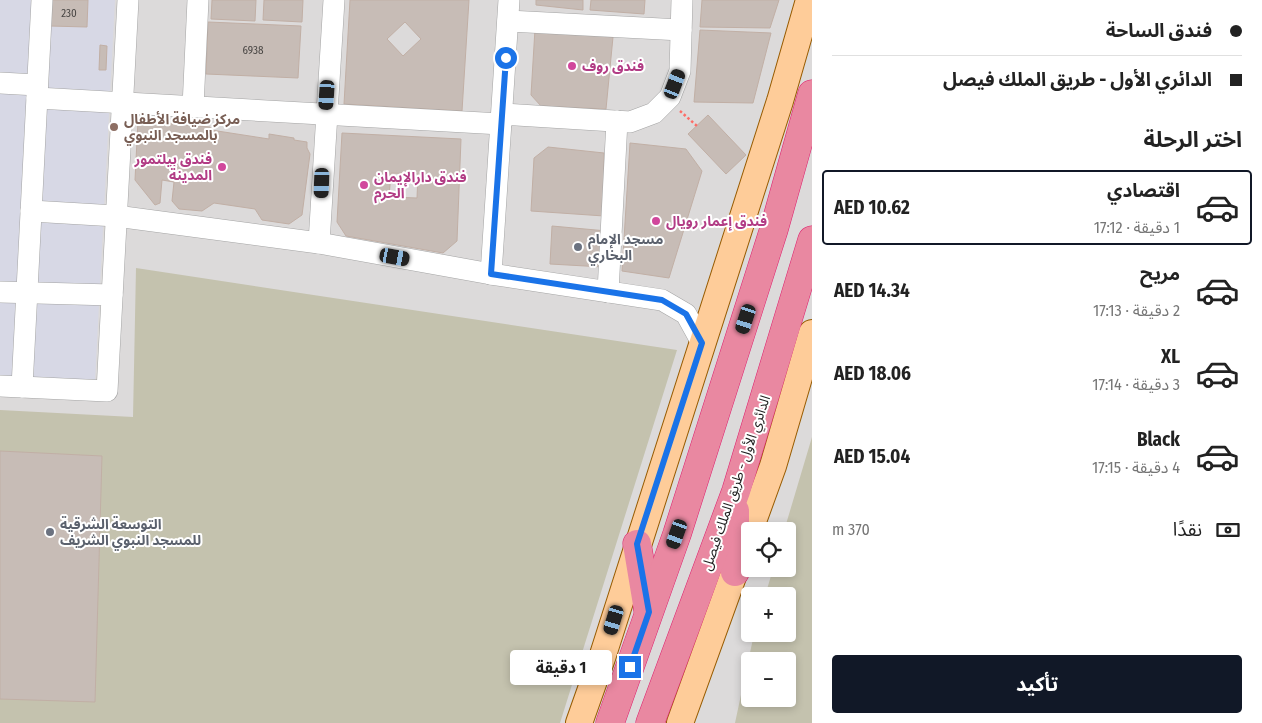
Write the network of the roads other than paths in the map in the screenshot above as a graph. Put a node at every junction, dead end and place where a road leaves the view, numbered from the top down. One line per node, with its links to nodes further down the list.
1 (42, 0): 11 (street)
2 (128, 0): 13 (street)
3 (198, 0): 14 (street)
4 (334, 0): 15 (street)
5 (509, 0): 8 (street)
6 (682, 0): 9 (street)
7 (808, 0): 28 (main road)
8 (508, 21): 9 (street); 16 (street)
9 (681, 30): 17 (street)
10 (0, 83): 11 (street)
11 (37, 91): 13 (street); 18 (street)
12 (812, 94): 32 (highway)
13 (122, 103): 14 (street); 19 (street)
14 (193, 106): 15 (street)
15 (326, 114): 16 (street); 21 (street)
16 (502, 119): 17 (street); 22 (street)
17 (617, 121): 24 (street)
18 (31, 211): 19 (street); 25 (street)
19 (116, 216): 21 (street); 26 (street)
20 (812, 241): 31 (highway, الدائري الأول - طريق الملك فيصل)
21 (319, 243): 22 (street)
22 (491, 274): 24 (street)
23 (0, 292): 25 (street)
24 (608, 292): 28 (street)
25 (27, 293): 26 (street); 30 (street)
26 (112, 295): 30 (street)
27 (812, 332): 35 (main road)
28 (702, 343): 33 (main road)
29 (0, 386): 30 (street)
30 (22, 387)
31 (736, 491): 34 (highway, الدائري الأول - طريق الملك فيصل); 35 (highway)
32 (677, 534): 34 (highway); 36 (highway)
33 (637, 544): 36 (highway); 37 (main road)
34 (715, 548): 39 (highway, الدائري الأول - طريق الملك فيصل)
35 (735, 572): 40 (main road)
36 (649, 612): 38 (highway)
37 (579, 723)
38 (610, 723)
39 (650, 723)
40 (680, 723)

